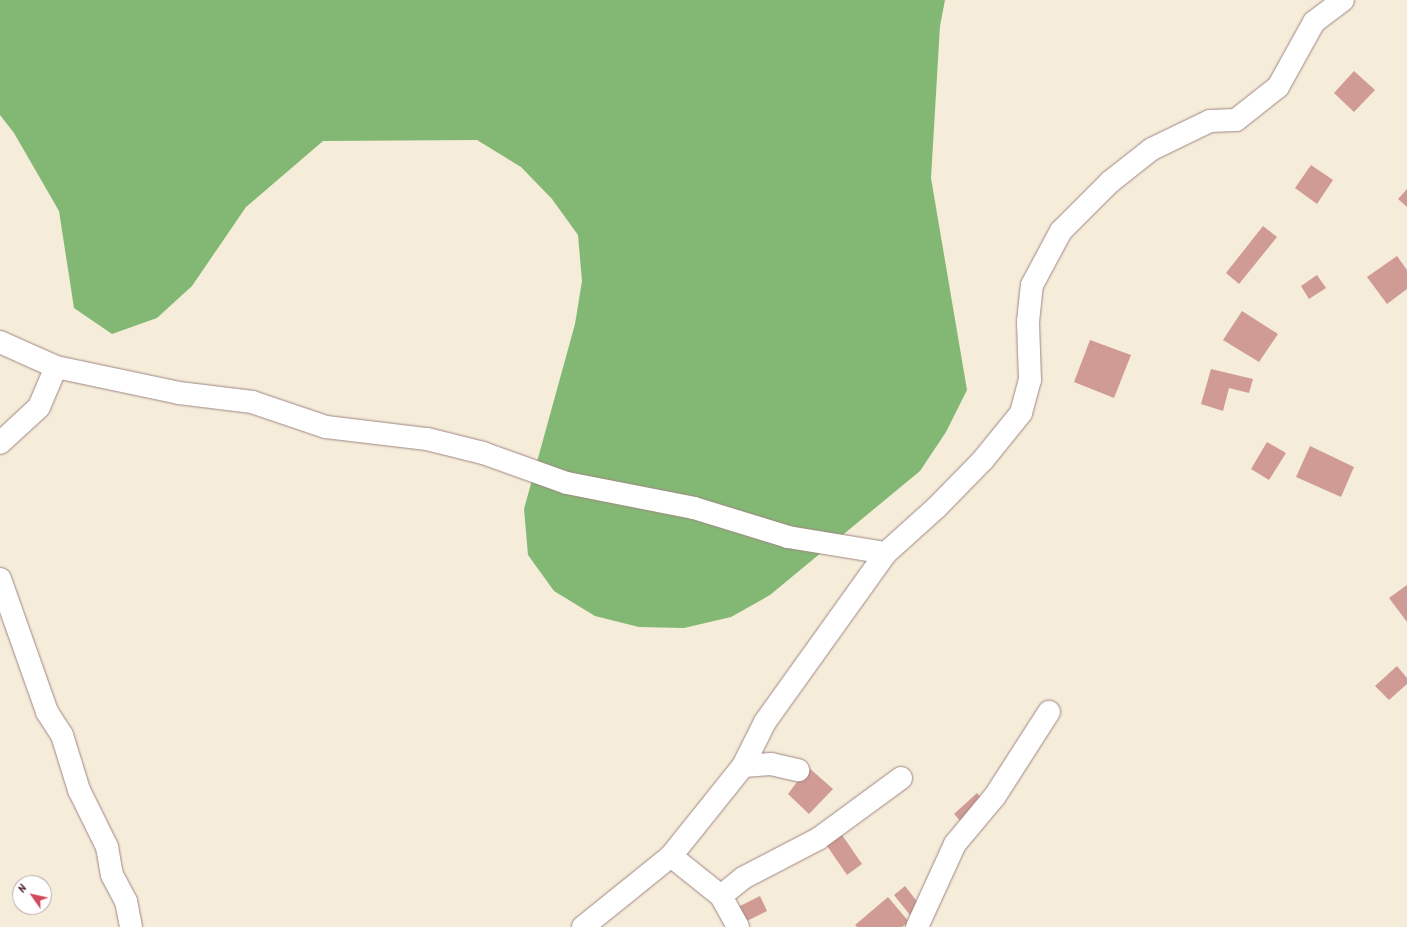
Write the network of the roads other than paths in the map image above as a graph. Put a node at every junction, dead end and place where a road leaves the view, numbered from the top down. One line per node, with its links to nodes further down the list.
1 (1343, 0): 5 (street)
2 (0, 342): 3 (street)
3 (56, 367): 4 (street); 5 (street)
4 (0, 443)
5 (886, 553): 8 (street)
6 (0, 579): 13 (street)
7 (1049, 712): 16 (street)
8 (743, 766): 9 (street); 11 (street)
9 (798, 770)
10 (901, 778): 12 (street)
11 (671, 856): 12 (street); 14 (street)
12 (721, 896): 15 (street)
13 (131, 927)
14 (583, 927)
15 (738, 927)
16 (917, 927)

